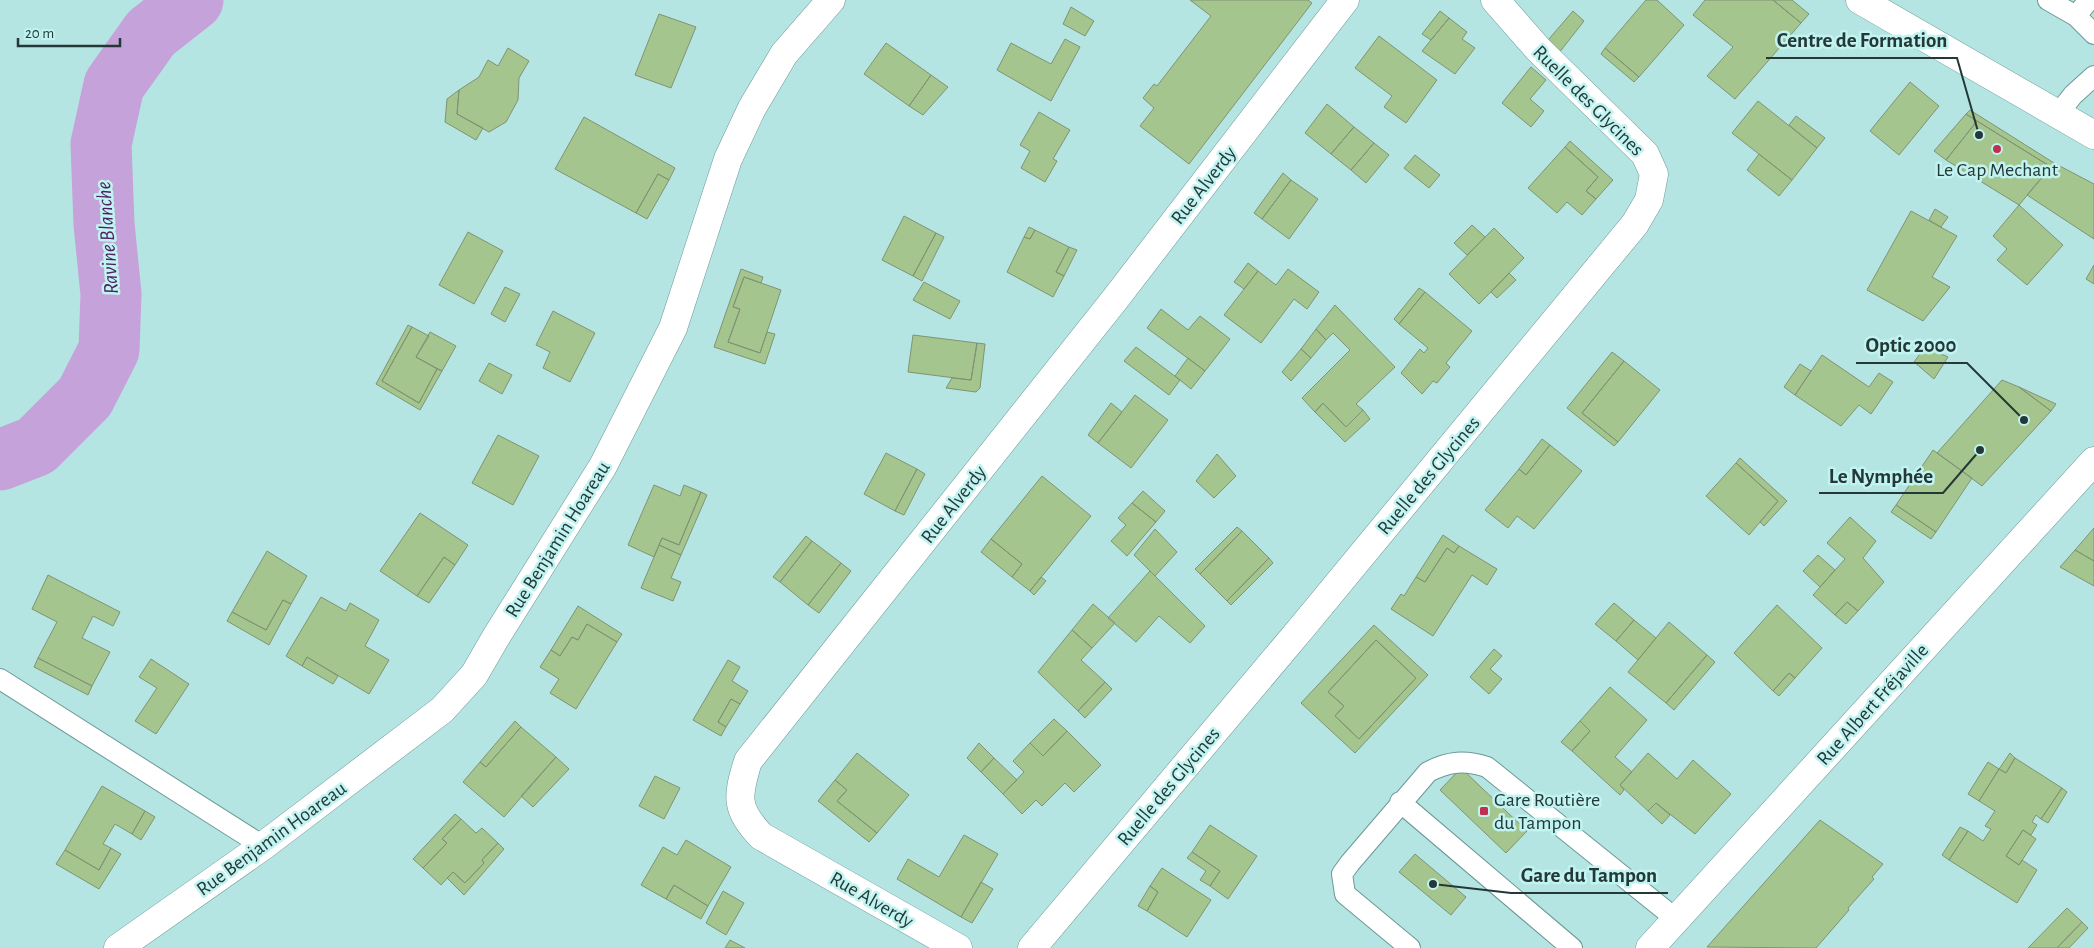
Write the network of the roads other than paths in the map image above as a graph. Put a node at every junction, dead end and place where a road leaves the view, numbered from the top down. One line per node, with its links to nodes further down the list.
1 (831, 0): 15 (street, Rue Benjamin Hoareau)
2 (1345, 0): 18 (street, Rue Alverdy)
3 (1495, 0): 19 (street, Ruelle des Glycines)
4 (1860, 0): 10 (street)
5 (2048, 0): 7 (lane)
6 (2089, 0): 7 (lane)
7 (2076, 16): 8 (lane)
8 (2094, 34)
9 (2094, 76): 10 (lane)
10 (2058, 114): 11 (street)
11 (2094, 135)
12 (2094, 461): 16 (street, Rue Albert Fréjaville)
13 (0, 679): 15 (lane)
14 (1400, 802): 16 (lane); 20 (lane); 21 (lane)
15 (264, 846): 17 (street, Rue Benjamin Hoareau)
16 (1676, 919): 22 (street, Rue Albert Fréjaville)
17 (118, 948)
18 (958, 948)
19 (1032, 948)
20 (1410, 948)
21 (1572, 948)
22 (1650, 948)

